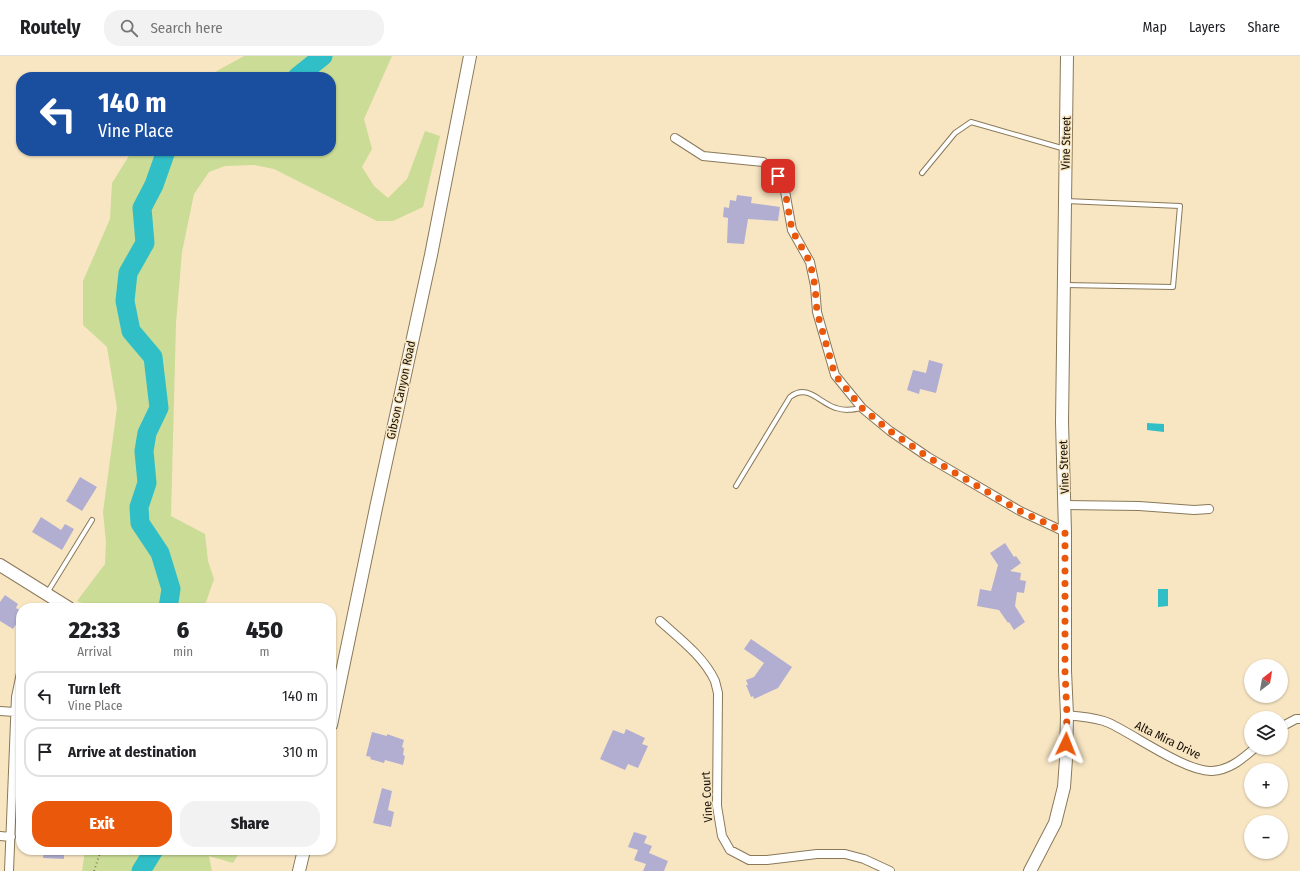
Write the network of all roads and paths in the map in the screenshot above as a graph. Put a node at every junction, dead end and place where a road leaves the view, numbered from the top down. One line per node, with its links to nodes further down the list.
1 (470, 56): 19 (street, Gibson Canyon Road)
2 (1067, 56): 4 (street, Vine Street)
3 (675, 138): 8 (street)
4 (1066, 149): 5 (lane); 6 (street, Vine Street)
5 (922, 173)
6 (1065, 201): 7 (street, Vine Street); 7 (lane)
7 (1064, 285): 10 (street, Vine Street)
8 (862, 408): 9 (lane); 13 (street)
9 (736, 486)
10 (1065, 504): 11 (street); 13 (street, Vine Street)
11 (1209, 509)
12 (92, 520): 15 (lane)
13 (1065, 532): 22 (street, Vine Street)
14 (0, 565): 15 (street)
15 (47, 594): 16 (street)
16 (58, 603)
17 (660, 621): 33 (street, Vine Court)
18 (16, 697): 21 (street)
19 (336, 701)
20 (0, 711): 21 (street)
21 (15, 712): 27 (street)
22 (1067, 715): 25 (street, Alta Mira Drive); 34 (street, Vine Street)
23 (1300, 719): 24 (street)
24 (1288, 723)
25 (1246, 755)
26 (0, 836): 27 (street)
27 (11, 837): 30 (street)
28 (99, 855): 31 (path)
29 (303, 855): 32 (street)
30 (9, 871)
31 (94, 871)
32 (299, 871)
33 (890, 871)
34 (1030, 871)

